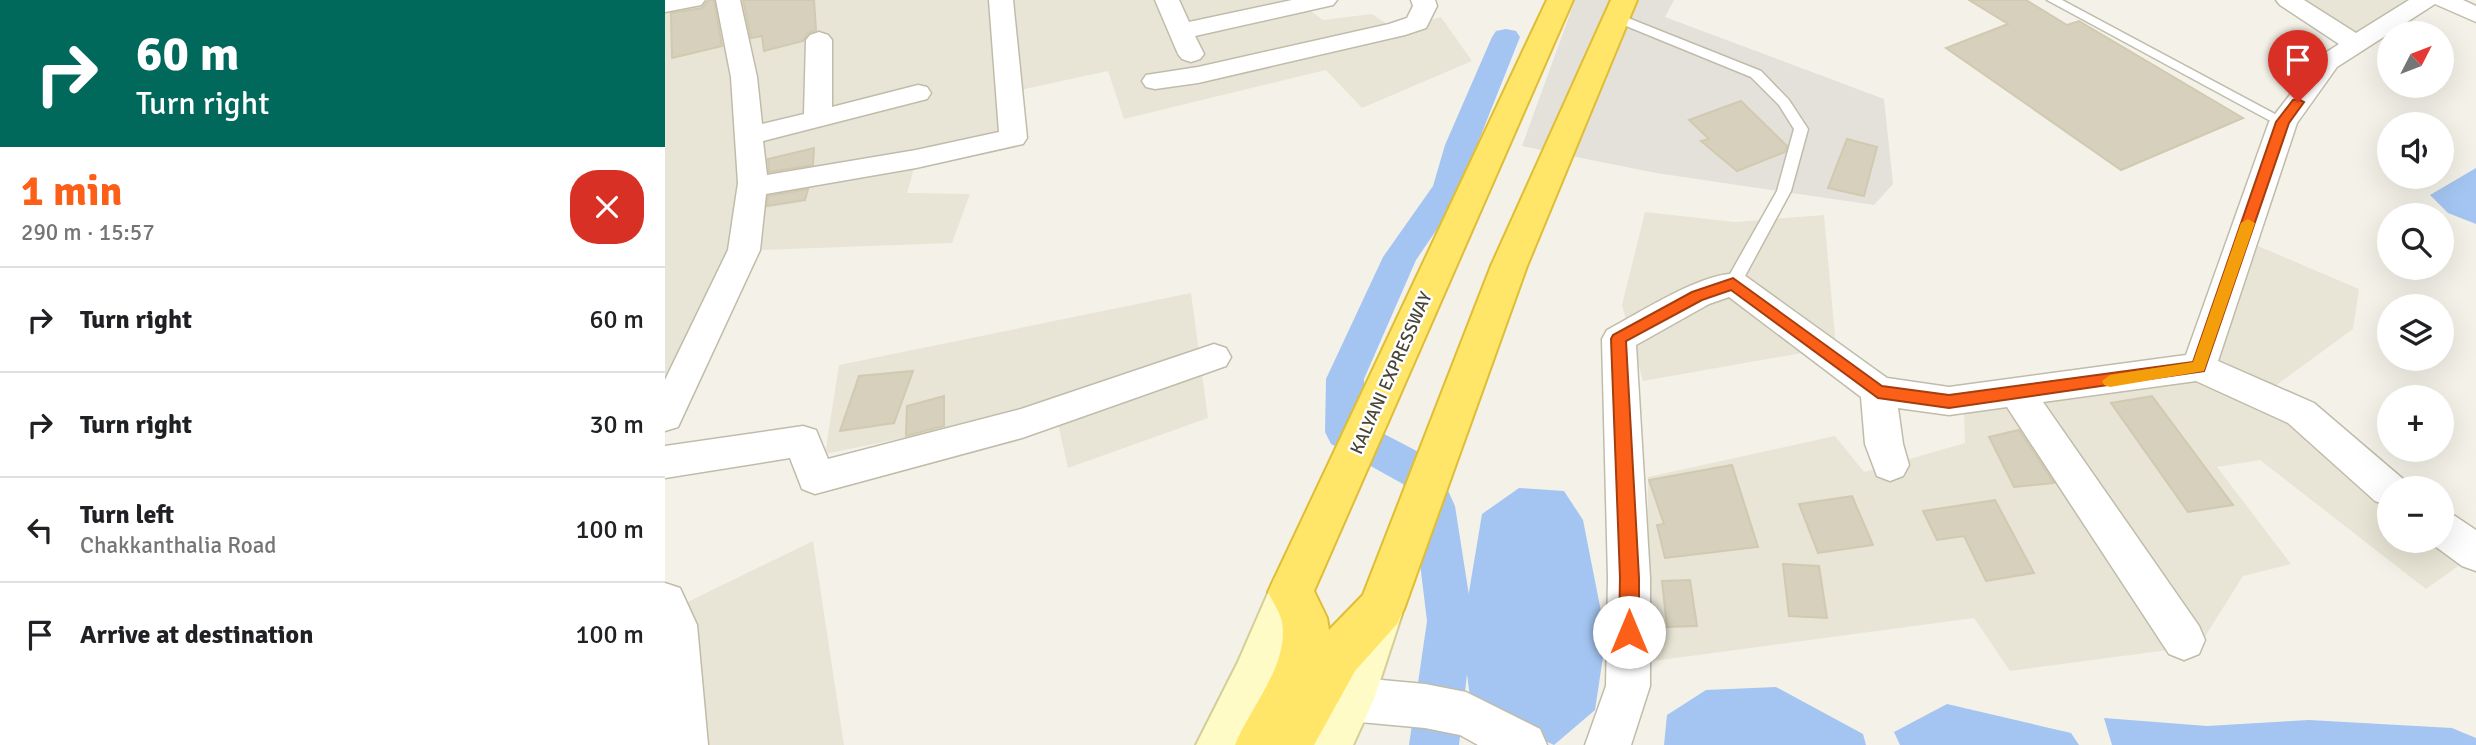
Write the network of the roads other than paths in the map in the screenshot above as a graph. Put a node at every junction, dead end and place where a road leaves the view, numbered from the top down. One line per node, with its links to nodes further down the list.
1 (693, 0): 12 (street)
2 (728, 0): 23 (street)
3 (1001, 0): 24 (street)
4 (1167, 0): 15 (street)
5 (1325, 0): 15 (street)
6 (1423, 0): 18 (street)
7 (1560, 0): 37 (highway, KALYANI EXPRESSWAY)
8 (2053, 0): 22 (lane)
9 (2288, 0): 17 (street)
10 (2425, 0): 17 (street)
11 (2444, 0): 14 (street)
12 (665, 5)
13 (1621, 9): 25 (lane); 39 (highway)
14 (2476, 15)
15 (1183, 31): 18 (street)
16 (819, 40): 21 (street)
17 (2356, 44): 22 (street)
18 (1198, 75): 19 (street)
19 (1155, 81)
20 (918, 93): 21 (street)
21 (818, 118): 23 (street)
22 (2283, 122): 28 (street)
23 (749, 136): 24 (street)
24 (752, 187): 27 (street)
25 (1733, 283): 29 (street); 48 (street)
26 (1214, 357): 32 (street)
27 (677, 363): 31 (street)
28 (2199, 367): 30 (street); 34 (street)
29 (1878, 391): 30 (street); 33 (street)
30 (2016, 391): 40 (street)
31 (665, 417)
32 (665, 462)
33 (1890, 465)
34 (2377, 480)
35 (2454, 537): 36 (street)
36 (2476, 553)
37 (1291, 592): 41 (highway); 43 (street, KALYANI EXPRESSWAY)
38 (665, 602): 42 (street)
39 (1381, 608): 41 (street)
40 (2184, 640)
41 (1321, 687): 44 (highway); 45 (highway); 46 (street); 47 (street)
42 (685, 745)
43 (1221, 745)
44 (1260, 745)
45 (1288, 745)
46 (1327, 745)
47 (1524, 745)
48 (1608, 745)

